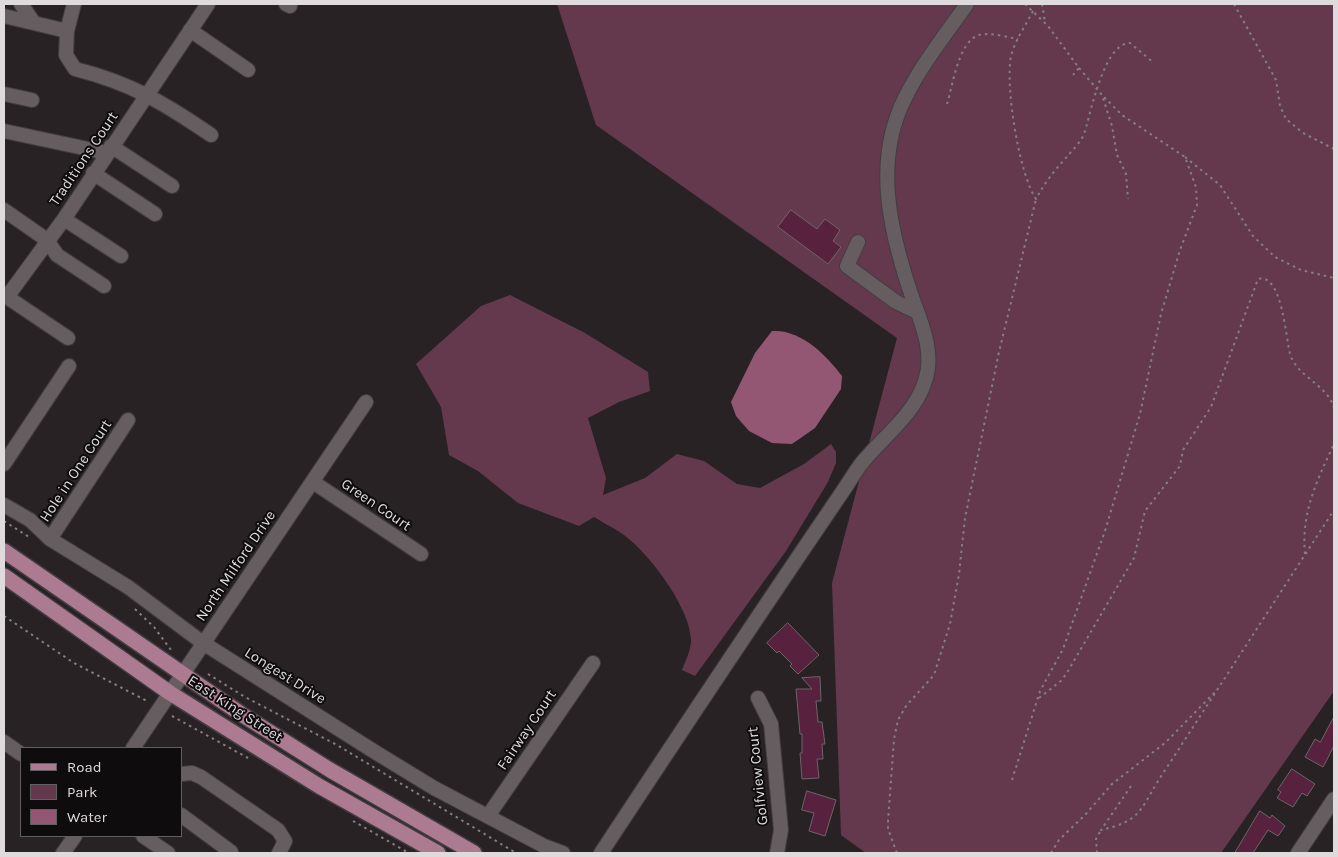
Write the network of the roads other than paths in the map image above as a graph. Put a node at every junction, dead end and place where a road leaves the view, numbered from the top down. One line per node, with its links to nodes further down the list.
1 (21, 4): 6 (street)
2 (74, 4): 7 (street)
3 (208, 4): 8 (street, Traditions Court)
4 (967, 4): 25 (street)
5 (4, 16): 6 (street)
6 (34, 23): 7 (street)
7 (67, 30): 11 (street)
8 (190, 30): 9 (street); 11 (street, Traditions Court)
9 (248, 70)
10 (4, 94): 12 (street)
11 (146, 95): 14 (street); 15 (street, Traditions Court)
12 (32, 100)
13 (4, 131): 15 (street)
14 (211, 135)
15 (109, 149): 16 (street, Traditions Court); 17 (street)
16 (93, 173): 19 (street); 20 (street, Traditions Court)
17 (172, 186)
18 (4, 210): 21 (street)
19 (155, 214)
20 (64, 218): 21 (street, Traditions Court); 23 (street)
21 (47, 240): 24 (street); 26 (street, Traditions Court)
22 (858, 242): 25 (street)
23 (120, 256)
24 (104, 286)
25 (917, 312): 58 (street)
26 (68, 338)
27 (69, 366): 30 (street)
28 (366, 402): 31 (street, North Milford Drive)
29 (128, 420): 33 (street, Hole in One Court)
30 (4, 464)
31 (313, 482): 35 (street, Green Court); 37 (street, North Milford Drive)
32 (4, 505): 33 (street, Longest Drive)
33 (50, 539): 37 (street, Longest Drive)
34 (4, 551): 39 (main road, East King Street)
35 (421, 554)
36 (4, 576): 40 (main road, East King Street)
37 (203, 643): 39 (street, North Milford Drive); 48 (street, Longest Drive)
38 (593, 663): 48 (street, Fairway Court)
39 (182, 675): 40 (street, North Milford Drive); 56 (main road, East King Street)
40 (170, 693): 43 (street, North Milford Drive); 55 (main road, East King Street)
41 (758, 698): 59 (street, Golfview Court)
42 (4, 742): 44 (street)
43 (134, 747)
44 (20, 753)
45 (182, 774): 54 (street)
46 (1334, 799): 60 (street)
47 (182, 816): 51 (street)
48 (488, 816): 57 (street, Longest Drive)
49 (74, 837): 52 (street)
50 (144, 837): 53 (street)
51 (231, 852)
52 (63, 853)
53 (168, 853)
54 (279, 853)
55 (438, 853)
56 (474, 853)
57 (563, 853)
58 (602, 853)
59 (777, 853)
60 (1298, 853)

